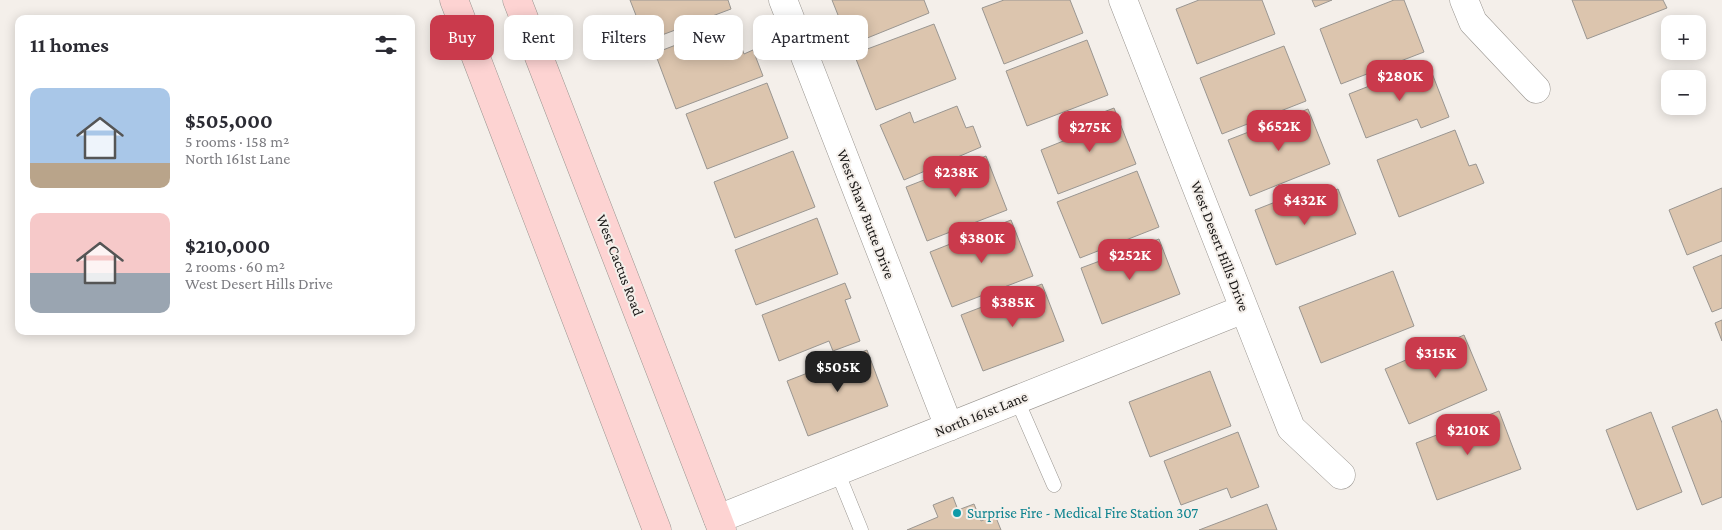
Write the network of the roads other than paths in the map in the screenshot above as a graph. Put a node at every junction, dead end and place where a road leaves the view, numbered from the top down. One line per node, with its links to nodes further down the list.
1 (454, 0): 14 (main road)
2 (517, 0): 13 (main road, West Cactus Road)
3 (783, 0): 9 (street, West Shaw Butte Drive)
4 (1123, 0): 7 (street, West Desert Hills Drive)
5 (1464, 0): 6 (street)
6 (1536, 89)
7 (1244, 309): 8 (street, North 161st Lane); 11 (street, West Desert Hills Drive)
8 (1017, 400): 9 (street, North 161st Lane); 12 (lane)
9 (950, 427): 10 (street, North 161st Lane)
10 (837, 472): 13 (street, North 161st Lane); 15 (lane)
11 (1341, 476)
12 (1054, 486)
13 (720, 524)
14 (657, 530)
15 (861, 530)

